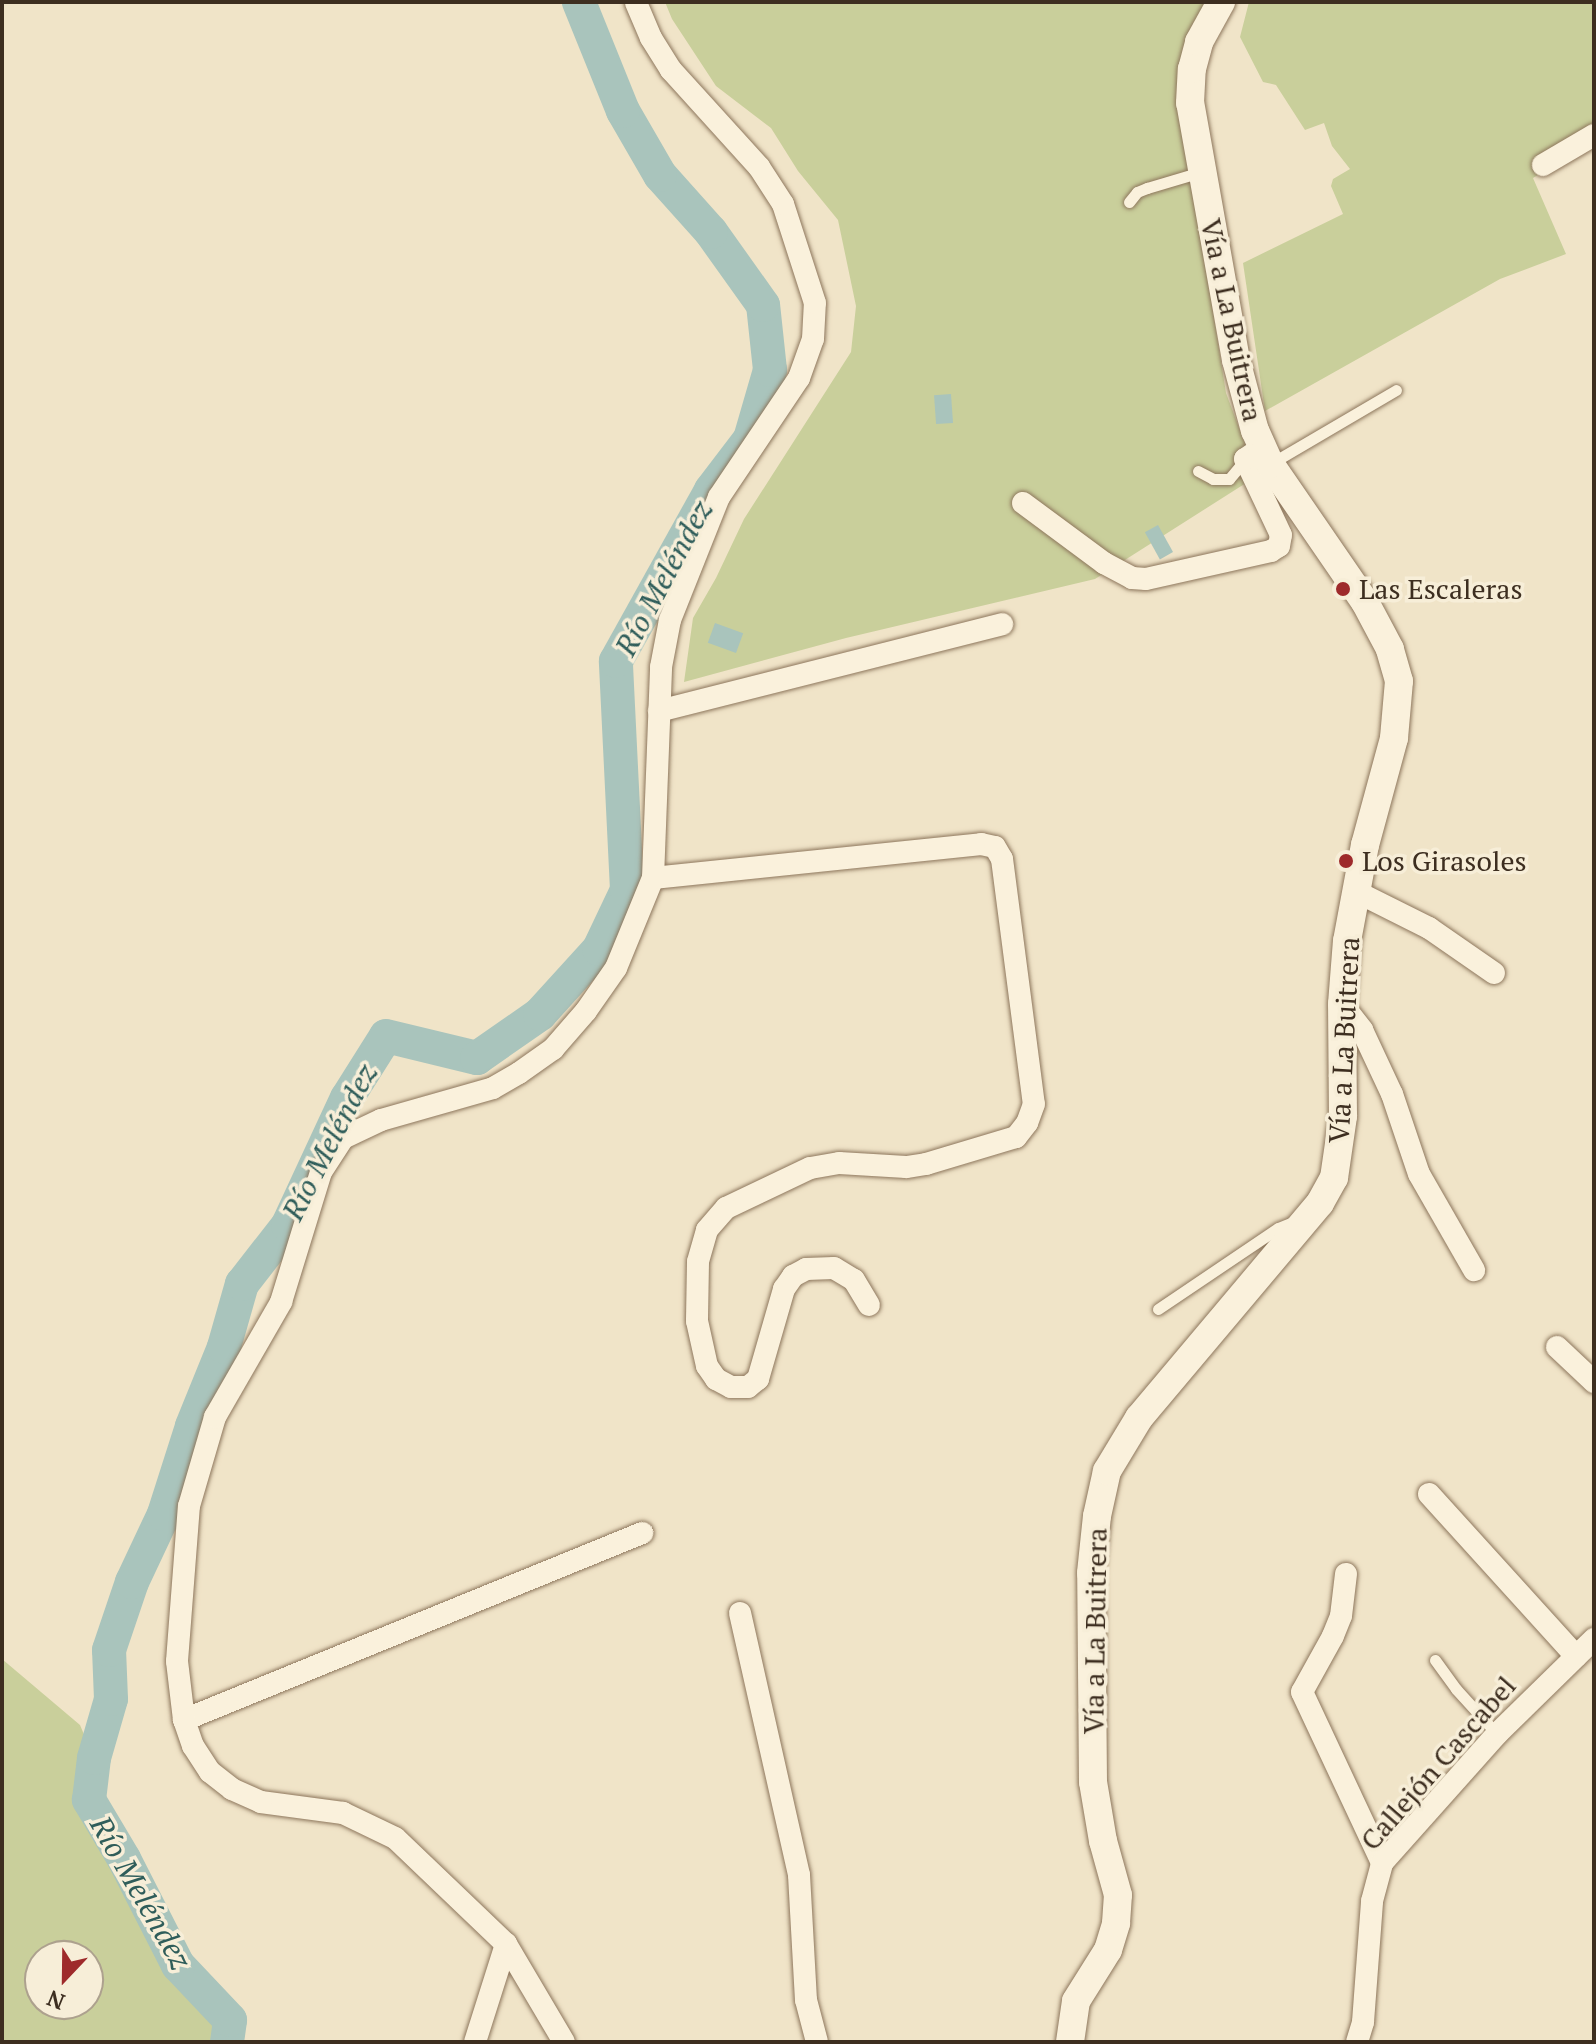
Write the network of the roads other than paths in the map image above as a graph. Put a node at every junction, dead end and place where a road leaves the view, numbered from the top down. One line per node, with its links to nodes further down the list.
1 (636, 2): 12 (street)
2 (1221, 2): 5 (street, Vía a La Buitrera)
3 (1594, 135): 4 (street)
4 (1543, 165)
5 (1202, 172): 6 (lane); 8 (street, Vía a La Buitrera)
6 (1129, 202)
7 (1396, 390): 8 (lane)
8 (1259, 457): 9 (lane); 10 (street); 14 (street, Vía a La Buitrera)
9 (1198, 471)
10 (1023, 503)
11 (1002, 624): 12 (street)
12 (659, 711): 13 (street)
13 (653, 878): 19 (street); 30 (street)
14 (1355, 891): 15 (street); 16 (street, Vía a La Buitrera)
15 (1494, 973)
16 (1342, 1004): 17 (street, Vía a La Buitrera); 18 (street)
17 (1309, 1215): 20 (lane); 37 (street, Vía a La Buitrera)
18 (1474, 1270)
19 (869, 1305)
20 (1158, 1309)
21 (1557, 1347): 22 (street)
22 (1594, 1382)
23 (1429, 1494): 28 (street)
24 (642, 1533): 30 (street)
25 (1346, 1574): 32 (street)
26 (740, 1613): 36 (street)
27 (1594, 1639): 28 (street, Callejón Cascabel)
28 (1576, 1656): 31 (street, Callejón Cascabel)
29 (1435, 1660): 31 (lane)
30 (184, 1720): 33 (street)
31 (1497, 1734): 32 (street, Callejón Cascabel)
32 (1382, 1863): 38 (street, Callejón Cascabel)
33 (506, 1944): 34 (street); 35 (street)
34 (475, 2042)
35 (564, 2042)
36 (817, 2042)
37 (1070, 2042)
38 (1357, 2042)

